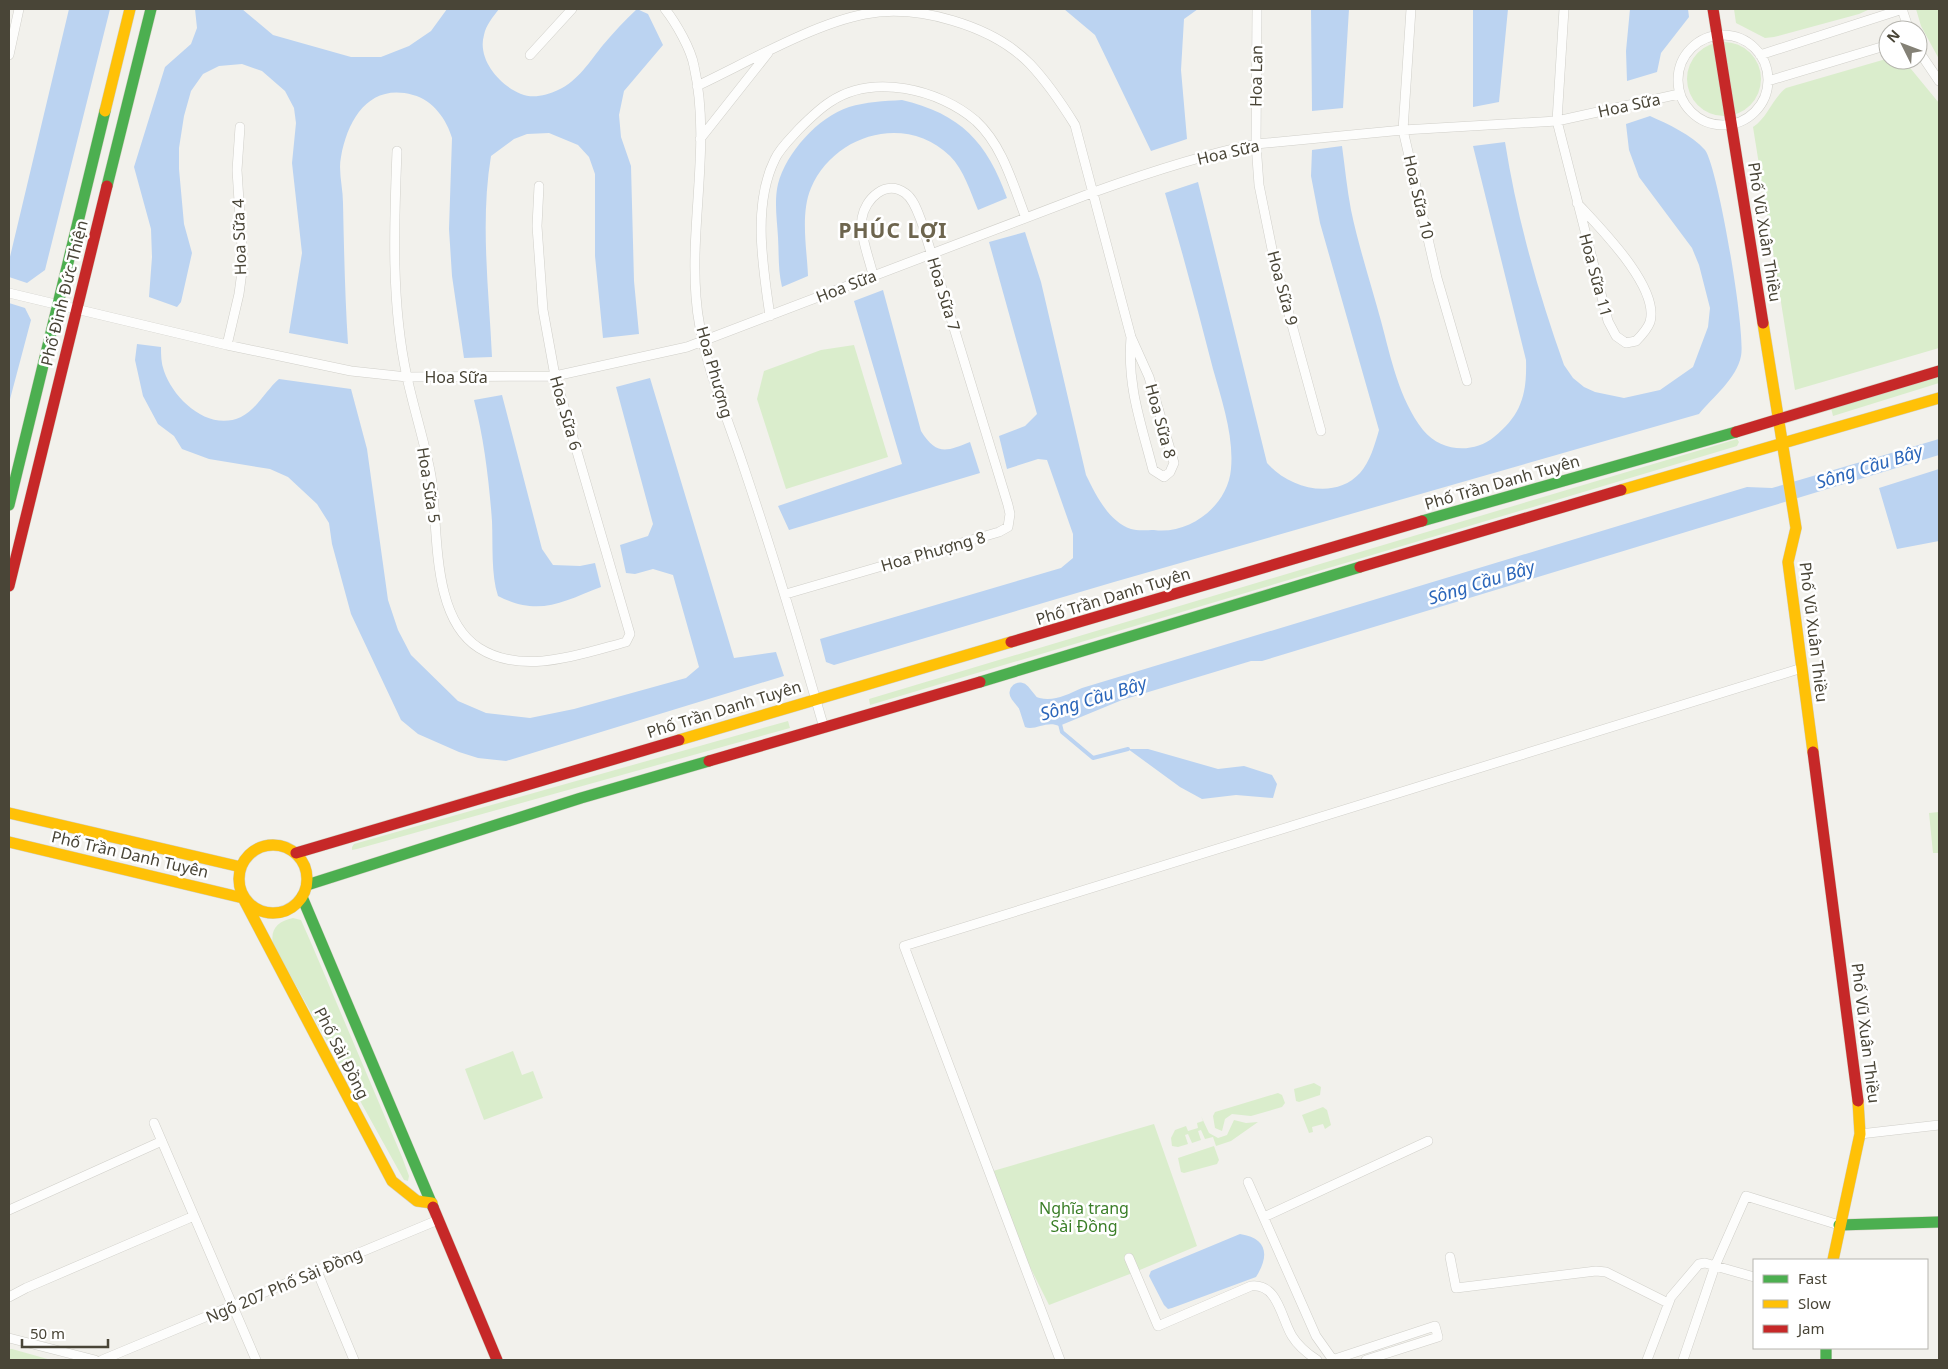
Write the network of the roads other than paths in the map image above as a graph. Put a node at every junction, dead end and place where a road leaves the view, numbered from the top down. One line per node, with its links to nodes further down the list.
1 (19, 9): 14 (street)
2 (130, 9): 36 (main road, Phố Đinh Đức Thiện)
3 (151, 9): 37 (main road, Phố Đinh Đức Thiện)
4 (572, 9): 15 (street)
5 (666, 9): 20 (street, Hoa Phượng)
6 (1257, 9): 27 (street, Hoa Lan)
7 (1411, 9): 25 (street, Hoa Sữa 10)
8 (1564, 9): 22 (street, Hoa Sữa 11)
9 (1713, 9): 11 (main road, Phố Vũ Xuân Thiều)
10 (1903, 9): 16 (street)
11 (1717, 35): 16 (street); 21 (street); 23 (main road, Phố Vũ Xuân Thiều)
12 (1878, 48): 18 (street)
13 (770, 51): 20 (street, Hoa Sữa 8); 26 (street); 30 (street, Hoa Sữa 8)
14 (9, 55)
15 (530, 55)
16 (1760, 55): 18 (street)
17 (1928, 65): 19 (street)
18 (1768, 81): 23 (street)
19 (1939, 81)
20 (697, 86): 26 (street, Hoa Phượng)
21 (1679, 94): 22 (street, Hoa Sữa); 23 (street)
22 (1557, 121): 25 (street, Hoa Sữa); 31 (street, Hoa Sữa 11)
23 (1732, 125): 47 (main road, Phố Vũ Xuân Thiều)
24 (240, 127): 41 (street, Hoa Sữa 4)
25 (1403, 130): 27 (street, Hoa Sữa); 45 (street, Hoa Sữa 10)
26 (700, 139): 40 (street, Hoa Phượng)
27 (1256, 144): 30 (street, Hoa Sữa); 48 (street, Hoa Sữa 9)
28 (397, 151): 44 (street, Hoa Sữa 5)
29 (539, 186): 43 (street, Hoa Sữa 6)
30 (1094, 192): 32 (street, Hoa Sữa); 39 (street, Hoa Sữa 8)
31 (1577, 203): 31 (street, Hoa Sữa 11)
32 (1026, 218): 33 (street, Hoa Sữa); 38 (street)
33 (932, 253): 34 (street, Hoa Sữa); 34 (street, Hoa Sữa 7); 50 (street, Hoa Sữa 7)
34 (873, 275): 38 (street, Hoa Sữa)
35 (9, 293): 36 (street, Hoa Sữa)
36 (56, 305): 37 (street, Hoa Sữa); 51 (main road, Phố Đinh Đức Thiện)
37 (77, 310): 41 (street, Hoa Sữa); 52 (main road, Phố Đinh Đức Thiện)
38 (770, 316): 40 (street, Hoa Sữa)
39 (1131, 337): 39 (street, Hoa Sữa 8)
40 (704, 341): 43 (street, Hoa Sữa); 53 (street, Hoa Phượng)
41 (227, 345): 44 (street, Hoa Sữa)
42 (1939, 372): 47 (main road, Phố Trần Danh Tuyên)
43 (555, 376): 44 (street, Hoa Sữa); 54 (street, Hoa Sữa 6)
44 (407, 377): 54 (street, Hoa Sữa 5)
45 (1467, 381)
46 (1939, 398): 49 (main road)
47 (1778, 420): 49 (main road, Phố Vũ Xuân Thiều); 56 (main road, Phố Trần Danh Tuyên)
48 (1322, 431)
49 (1782, 444): 55 (main road, Phố Vũ Xuân Thiều); 57 (main road)
50 (992, 454): 53 (street, Hoa Phượng 8)
51 (9, 505)
52 (9, 586)
53 (786, 594): 56 (street, Hoa Phượng)
54 (630, 634)
55 (1802, 668): 67 (main road, Phố Vũ Xuân Thiều); 93 (street)
56 (816, 699): 57 (street, Hoa Phượng); 60 (main road, Phố Trần Danh Tuyên)
57 (824, 728): 62 (main road)
58 (9, 813): 61 (main road, Phố Trần Danh Tuyên)
59 (9, 842): 64 (main road, Phố Trần Danh Tuyên)
60 (296, 853): 61 (main road); 62 (main road)
61 (241, 867): 64 (main road)
62 (307, 885): 63 (main road)
63 (302, 897): 64 (main road); 71 (main road, Phố Sài Đồng)
64 (243, 898): 71 (main road, Phố Sài Đồng)
65 (154, 1123): 68 (street)
66 (1939, 1125): 67 (street)
67 (1860, 1134): 77 (main road, Phố Vũ Xuân Thiều)
68 (162, 1141): 72 (street); 73 (street)
69 (1428, 1141): 74 (street)
70 (1248, 1182): 74 (street)
71 (432, 1203): 75 (main road, Phố Sài Đồng)
72 (9, 1210)
73 (194, 1216): 84 (street); 86 (street)
74 (1264, 1218): 95 (street)
75 (438, 1220): 82 (street, Ngõ 207 Phố Sài Đồng); 92 (main road, Phố Sài Đồng)
76 (1939, 1222): 77 (main road)
77 (1840, 1225): 80 (main road, Phố Vũ Xuân Thiều); 81 (street)
78 (1450, 1257): 85 (street)
79 (1129, 1258): 94 (street)
80 (1833, 1259)
81 (1715, 1266): 83 (street); 85 (street); 98 (street)
82 (317, 1271): 86 (street, Ngõ 207 Phố Sài Đồng); 91 (street)
83 (1753, 1277)
84 (9, 1297)
85 (1668, 1303): 97 (street)
86 (233, 1306): 89 (street, Ngõ 207 Phố Sài Đồng); 90 (street)
87 (9, 1338): 88 (street)
88 (95, 1360)
89 (102, 1360)
90 (256, 1360)
91 (354, 1360)
92 (497, 1360)
93 (1060, 1360)
94 (1317, 1360)
95 (1332, 1360): 96 (street)
96 (1366, 1360)
97 (1647, 1360)
98 (1683, 1360)

